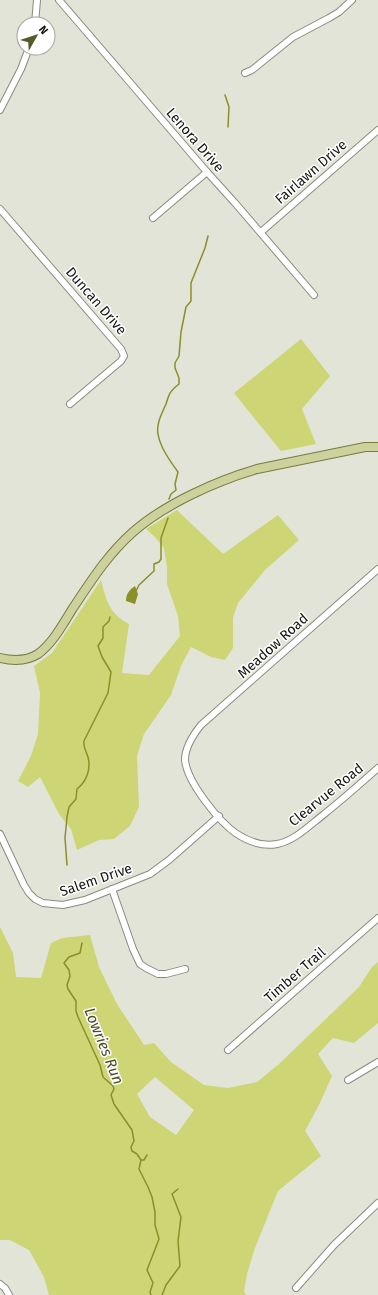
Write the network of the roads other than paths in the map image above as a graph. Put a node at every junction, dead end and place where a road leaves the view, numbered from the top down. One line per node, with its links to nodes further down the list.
1 (37, 0): 4 (street)
2 (59, 0): 9 (street, Lenora Drive)
3 (352, 0): 6 (street)
4 (36, 16)
5 (26, 56): 7 (street)
6 (245, 73)
7 (0, 110)
8 (378, 130): 12 (street, Fairlawn Drive)
9 (207, 172): 11 (street); 12 (street, Lenora Drive)
10 (0, 209): 14 (street, Duncan Drive)
11 (153, 218)
12 (261, 232): 13 (street, Lenora Drive)
13 (314, 295)
14 (70, 404)
15 (378, 447): 17 (main road)
16 (378, 569): 18 (street, Meadow Road)
17 (0, 658)
18 (188, 746): 20 (street, Clearvue Road)
19 (378, 768): 20 (street, Clearvue Road)
20 (219, 816): 22 (street, Salem Drive)
21 (0, 834): 22 (street, Salem Drive)
22 (112, 889): 24 (street)
23 (378, 918): 25 (street, Timber Trail)
24 (185, 969)
25 (228, 1050)
26 (378, 1062): 27 (street)
27 (348, 1080)
28 (378, 1203): 30 (street)
29 (0, 1284): 31 (street)
30 (296, 1288)
31 (9, 1295)

